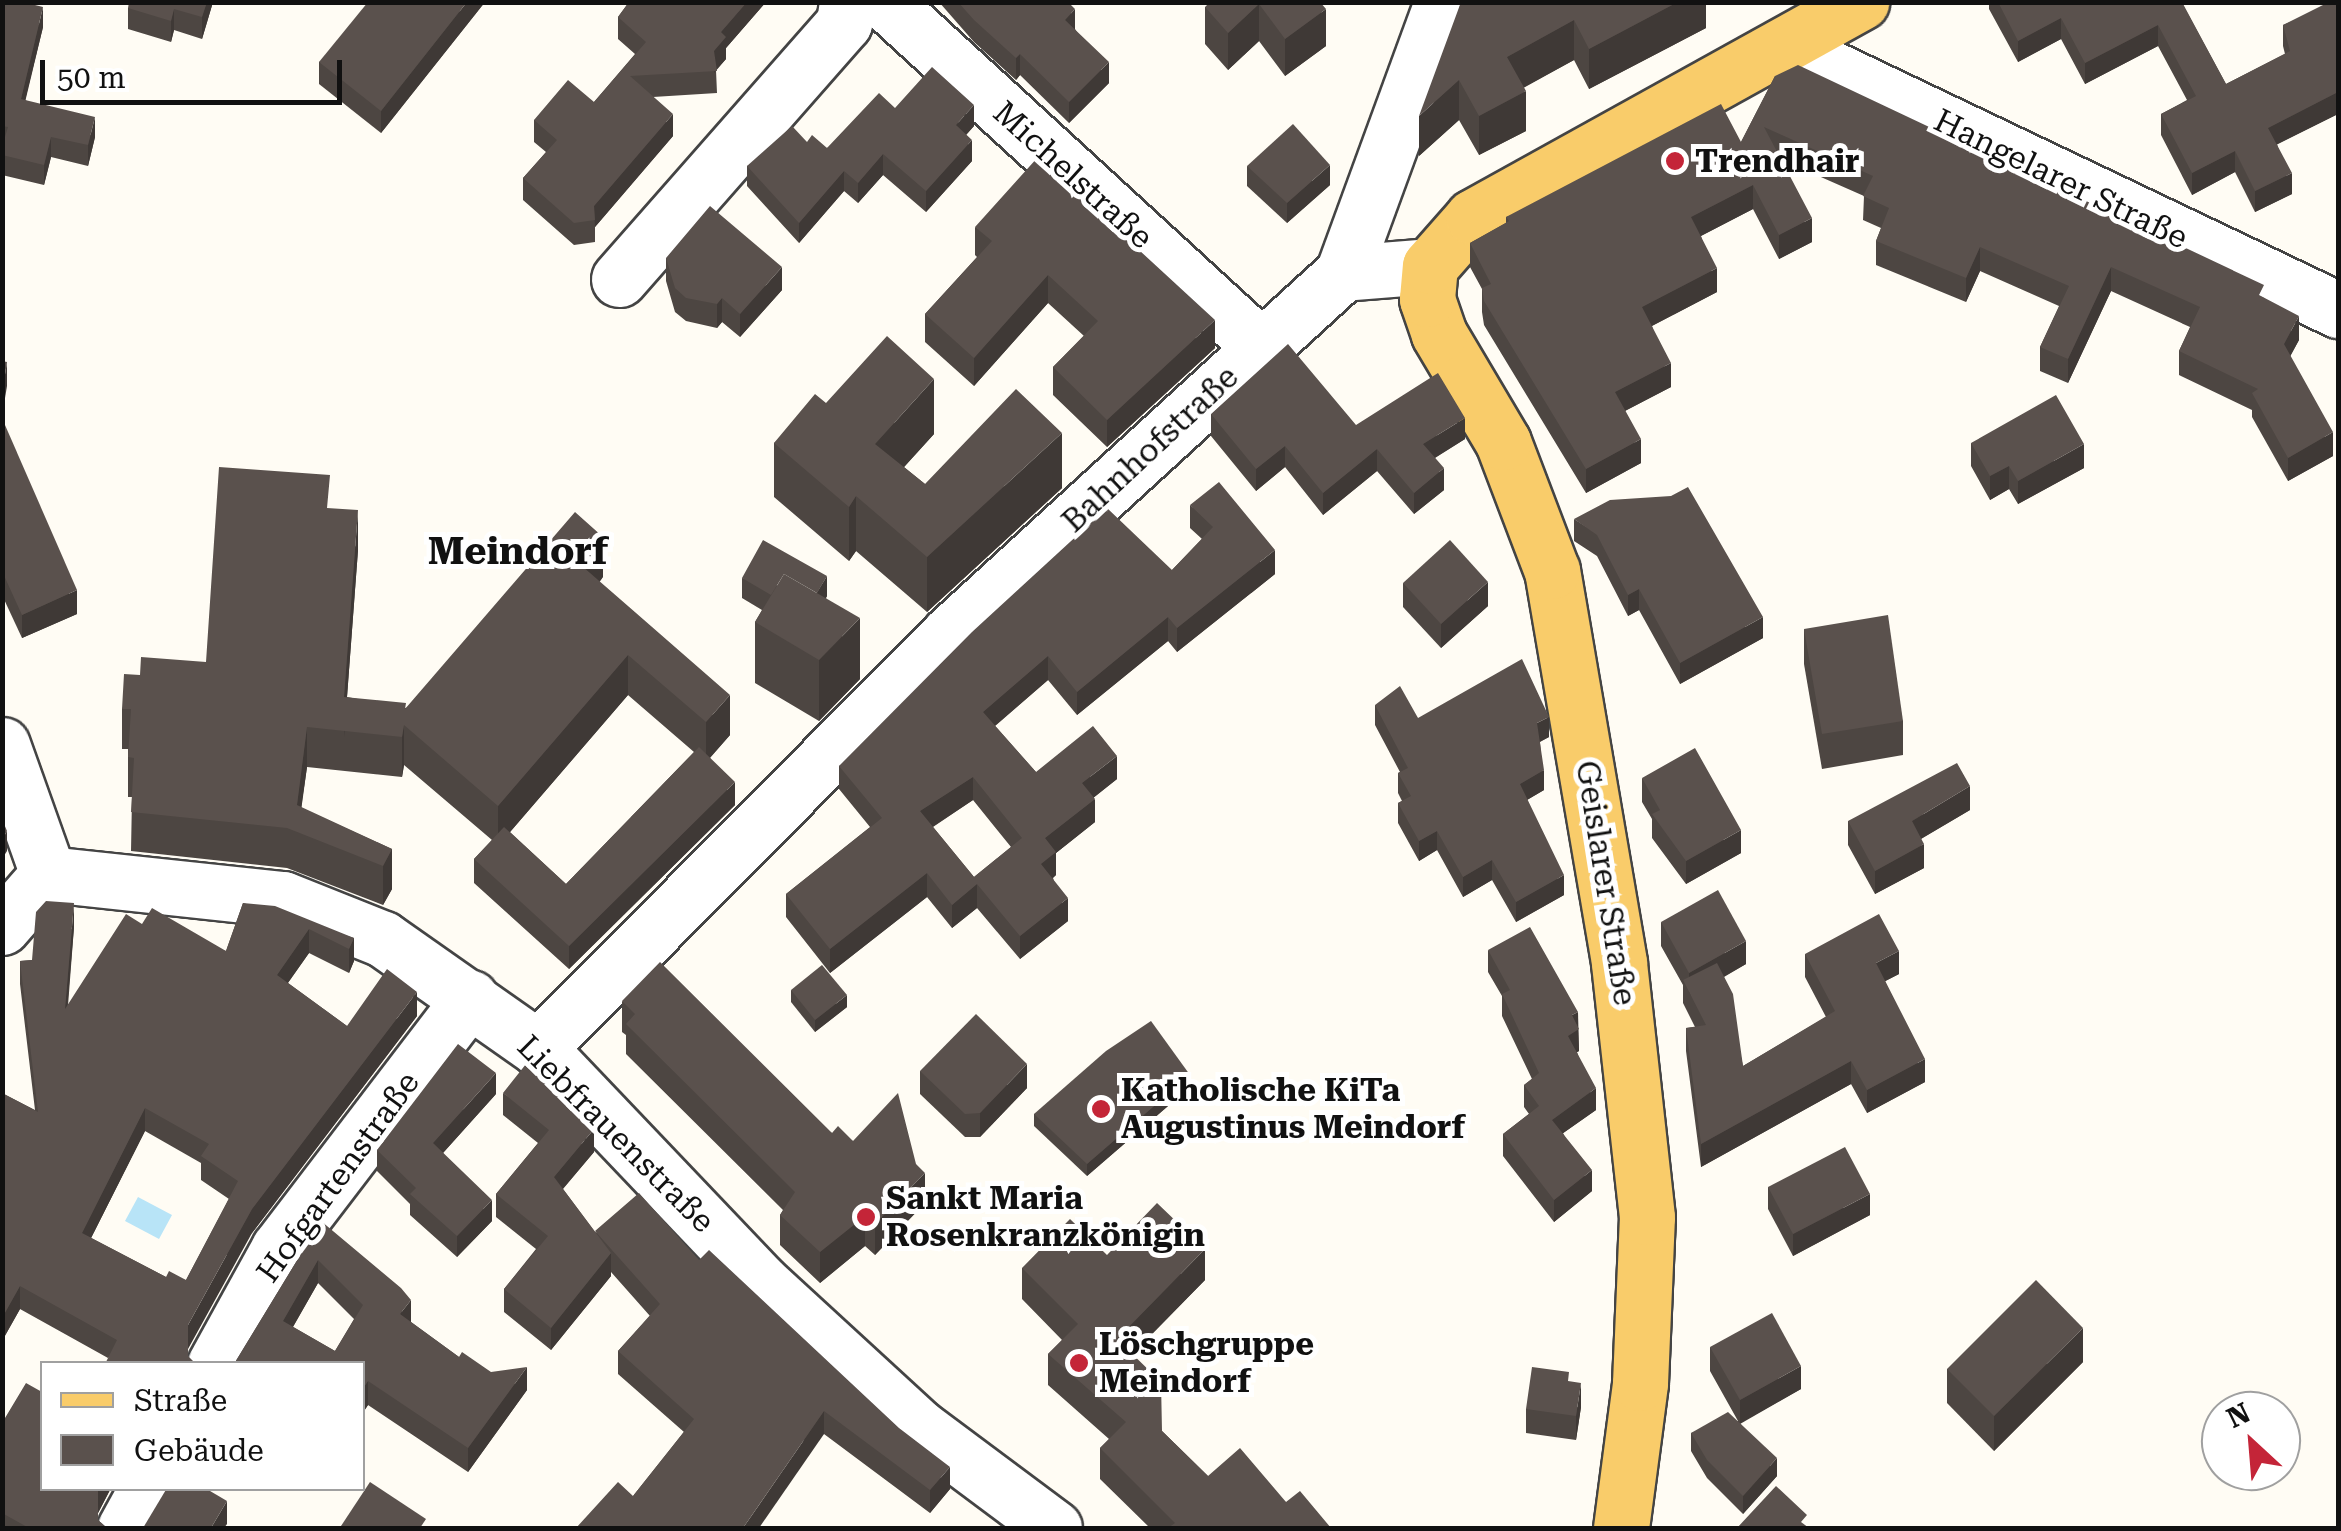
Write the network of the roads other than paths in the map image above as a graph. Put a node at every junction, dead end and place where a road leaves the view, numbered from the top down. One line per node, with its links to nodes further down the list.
1 (848, 2): 8 (street)
2 (885, 2): 10 (street, Michelstraße)
3 (1442, 2): 7 (street)
4 (1861, 2): 5 (main road)
5 (1784, 46): 6 (main road); 9 (street, Hangelarer Straße)
6 (1430, 266): 7 (street); 20 (main road, Geislarer Straße)
7 (1343, 273): 10 (street, Bahnhofstraße)
8 (619, 279)
9 (2338, 310)
10 (1261, 347): 15 (street, Bahnhofstraße)
11 (2, 745): 12 (street)
12 (48, 874): 13 (street); 14 (street, Liebfrauenstraße)
13 (2, 927)
14 (470, 998): 15 (street, Liebfrauenstraße); 16 (street, Hofgartenstraße)
15 (538, 1048): 19 (street, Liebfrauenstraße)
16 (218, 1361)
17 (145, 1491): 18 (street)
18 (125, 1528)
19 (1054, 1528)
20 (1622, 1528)

